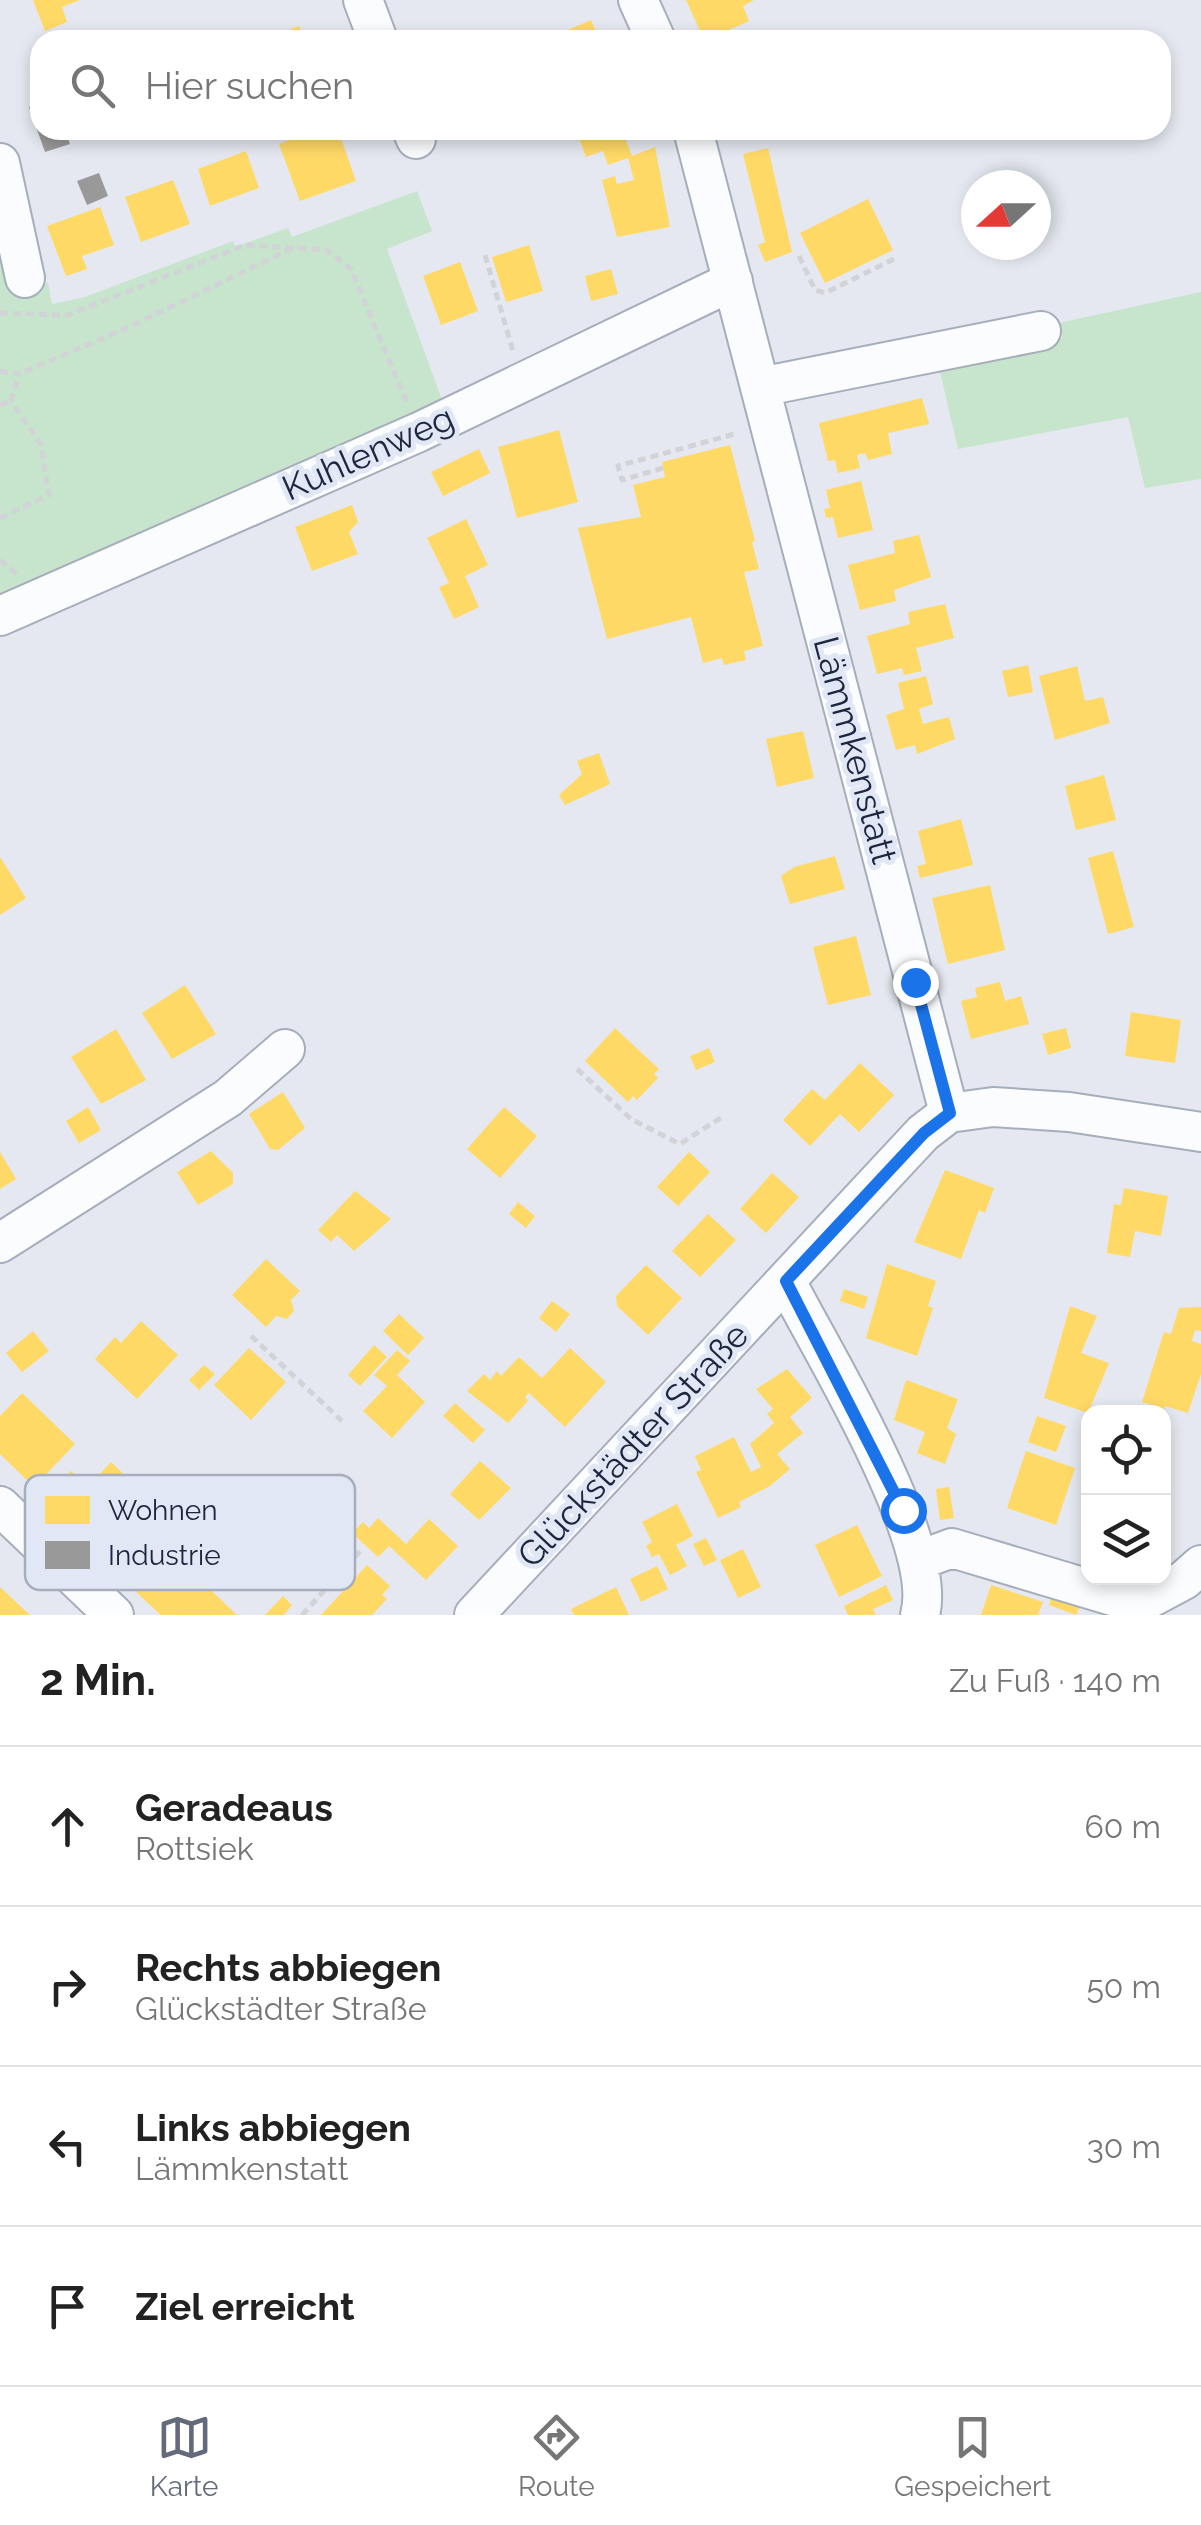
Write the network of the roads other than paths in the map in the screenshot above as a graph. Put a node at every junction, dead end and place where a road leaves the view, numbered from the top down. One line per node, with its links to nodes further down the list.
1 (363, 0): 3 (street)
2 (638, 0): 4 (street)
3 (374, 30)
4 (652, 30)
5 (695, 140): 8 (street, Lämmkenstatt)
6 (0, 164): 7 (street)
7 (25, 278)
8 (733, 282): 10 (street, Lämmkenstatt); 11 (street, Kuhlenweg)
9 (1041, 331): 10 (street)
10 (760, 387): 13 (street, Lämmkenstatt)
11 (0, 616)
12 (285, 1049): 15 (street)
13 (950, 1113): 14 (street); 16 (street, Glückstädter Straße)
14 (1201, 1132)
15 (0, 1243)
16 (786, 1281): 19 (street); 23 (street, Glückstädter Straße)
17 (0, 1506): 18 (street)
18 (25, 1530)
19 (920, 1560): 20 (street); 24 (street)
20 (1201, 1565)
21 (88, 1590): 22 (street)
22 (114, 1615)
23 (474, 1615)
24 (920, 1615)

